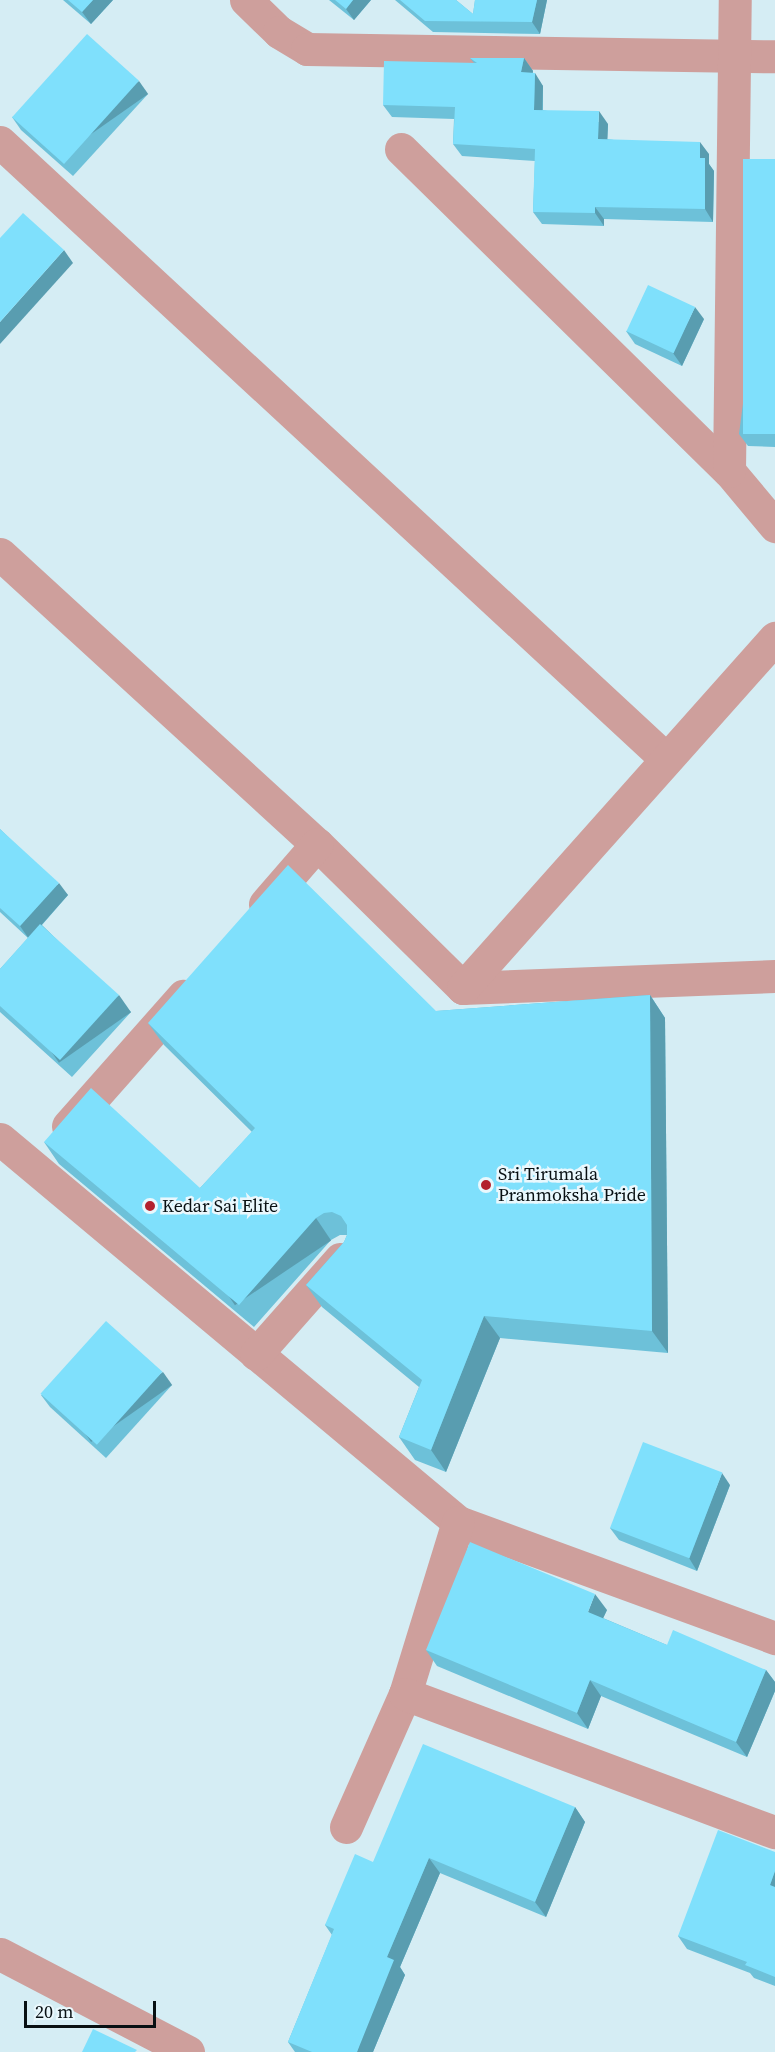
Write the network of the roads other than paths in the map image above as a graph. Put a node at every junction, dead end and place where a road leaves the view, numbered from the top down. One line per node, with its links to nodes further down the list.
1 (246, 0): 3 (street)
2 (735, 0): 3 (street)
3 (736, 55): 4 (street); 7 (street)
4 (775, 56)
5 (0, 142): 11 (street)
6 (401, 149): 7 (street)
7 (729, 471): 8 (street)
8 (775, 526)
9 (0, 554): 12 (street)
10 (775, 638): 11 (street)
11 (666, 759): 16 (street)
12 (317, 844): 13 (street); 16 (street)
13 (246, 925)
14 (206, 970): 18 (street)
15 (775, 976): 16 (street)
16 (463, 988)
17 (0, 1139): 18 (street)
18 (32, 1167): 20 (street)
19 (345, 1253): 20 (street)
20 (256, 1354): 21 (street)
21 (458, 1522): 22 (street); 23 (street)
22 (775, 1638)
23 (405, 1694): 24 (street); 25 (street)
24 (346, 1827)
25 (775, 1832)
26 (0, 1954): 27 (street)
27 (188, 2052)

